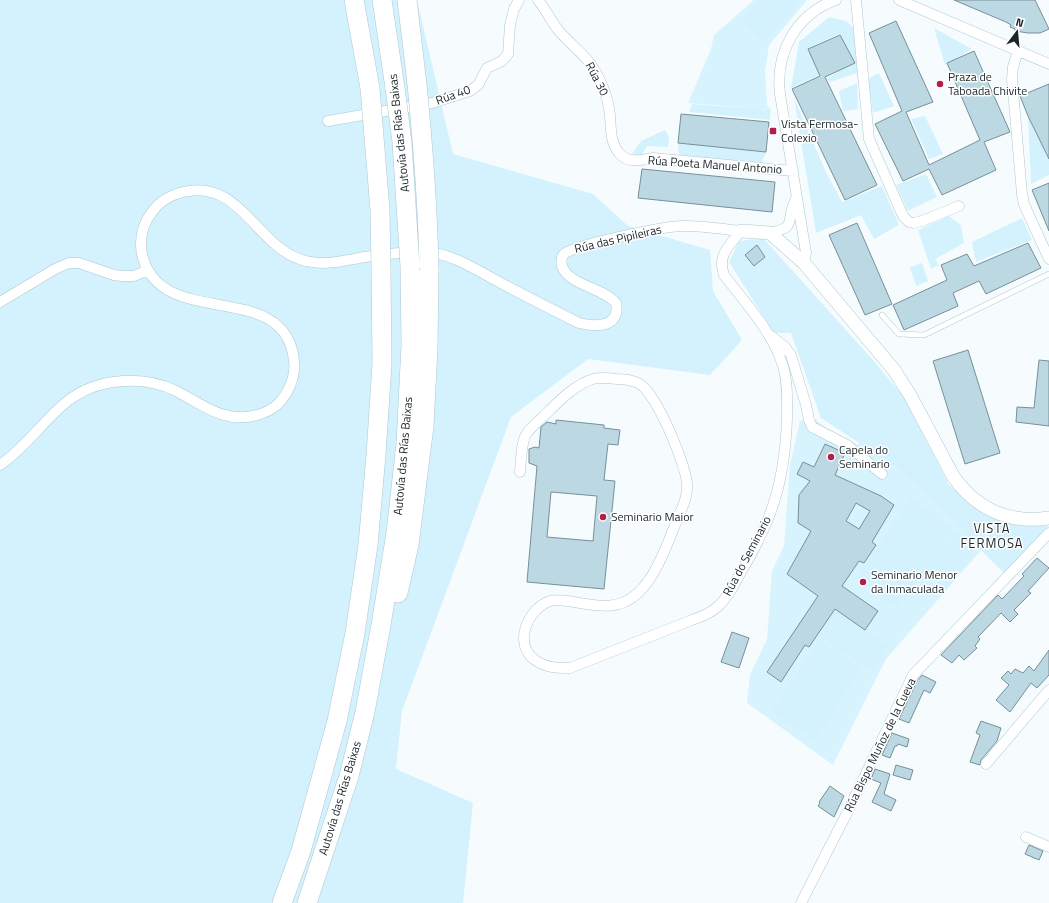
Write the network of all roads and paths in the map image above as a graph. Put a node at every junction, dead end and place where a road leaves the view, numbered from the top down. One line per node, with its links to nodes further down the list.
1 (354, 0): 35 (highway, Autovía das Rías Baixas, bridge)
2 (382, 0): 32 (highway, Autovía das Rías Baixas, bridge)
3 (407, 0): 32 (highway, bridge)
4 (519, 0): 11 (street, Rúa 40)
5 (538, 0): 12 (street, Rúa 30)
6 (836, 0): 13 (street)
7 (856, 0): 15 (street)
8 (899, 0): 9 (street)
9 (1018, 51): 10 (street); 18 (street)
10 (1049, 64)
11 (328, 121)
12 (637, 161): 13 (street, Rúa Poeta Manuel Antonio)
13 (793, 171): 14 (street)
14 (796, 196): 17 (street); 19 (street)
15 (959, 206)
16 (741, 231): 17 (street); 20 (street, Rúa das Pipileiras); 24 (street, Rúa do Seminario)
17 (770, 233): 19 (street)
18 (1048, 256)
19 (804, 263): 28 (street)
20 (148, 270): 22 (street); 25 (street)
21 (1049, 274): 23 (lane)
22 (0, 302)
23 (882, 315)
24 (769, 334): 26 (street, Rúa do Seminario); 27 (street)
25 (0, 465)
26 (520, 472)
27 (882, 474)
28 (1049, 518)
29 (1049, 533): 37 (street, Rúa Bispo Muñoz de la Cueva)
30 (1049, 690): 31 (street)
31 (986, 764)
32 (349, 776): 36 (highway, Autovía das Rías Baixas)
33 (1026, 836): 34 (street)
34 (1049, 847)
35 (282, 903)
36 (307, 903)
37 (801, 903)

